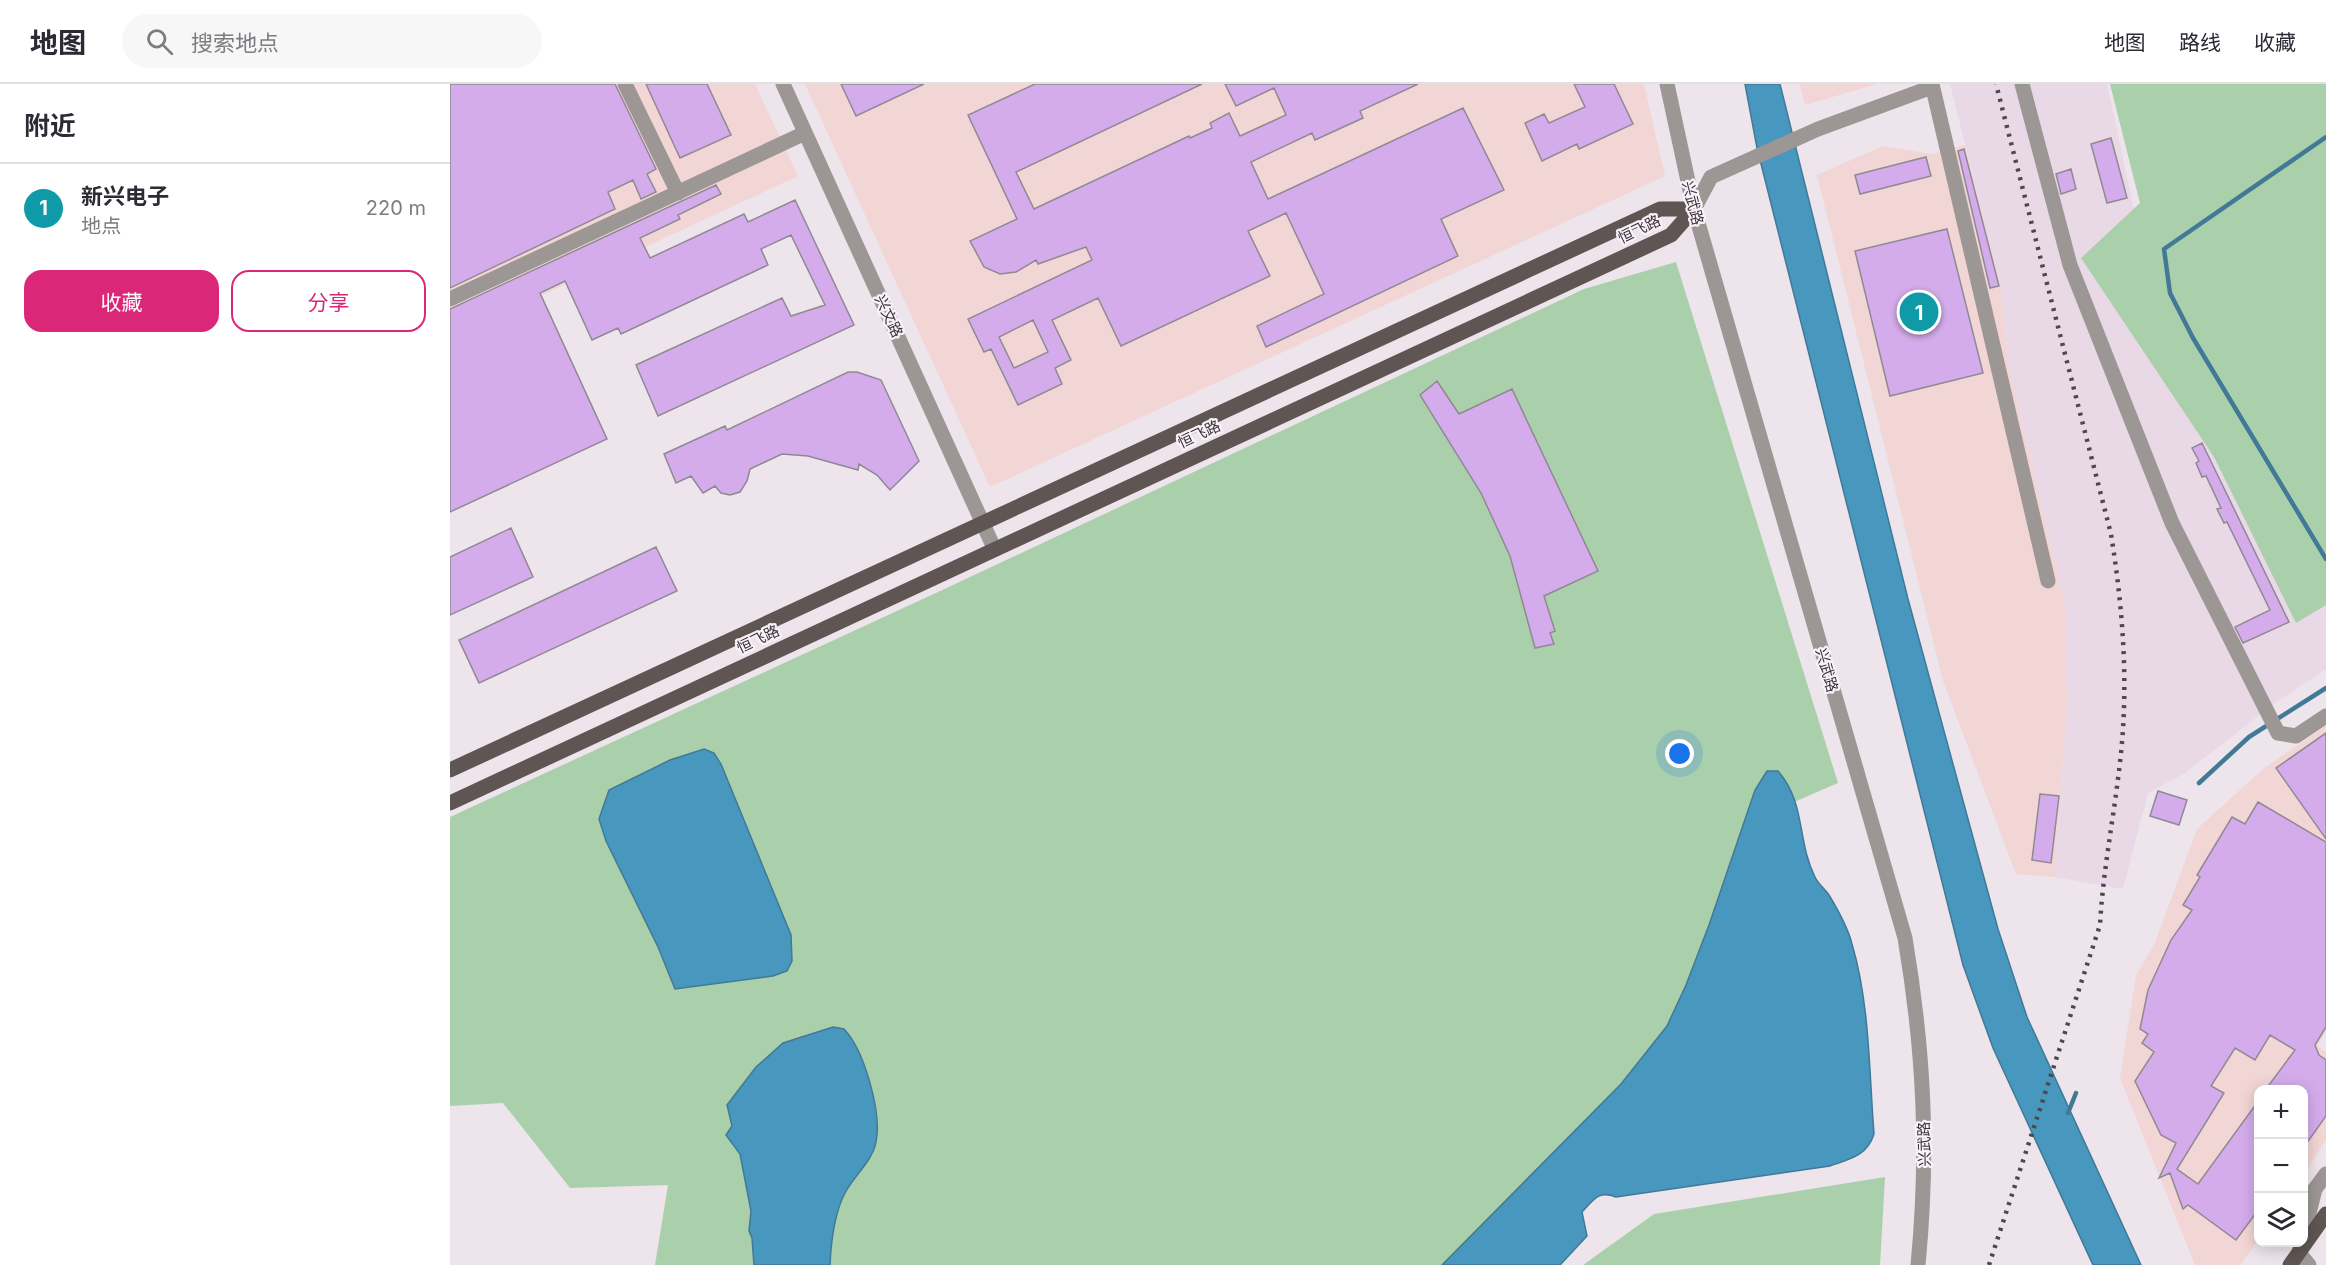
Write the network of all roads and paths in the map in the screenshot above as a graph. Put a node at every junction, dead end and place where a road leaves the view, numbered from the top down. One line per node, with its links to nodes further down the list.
1 (625, 84): 7 (street)
2 (783, 84): 6 (street, 兴文路)
3 (1667, 84): 8 (street, 兴武路)
4 (2022, 84): 13 (street)
5 (1932, 85): 8 (street); 12 (street)
6 (806, 134): 7 (street); 10 (street, 兴文路)
7 (678, 193): 9 (street)
8 (1694, 208): 10 (main road, 恒飞路); 11 (main road, 恒飞路); 20 (street, 兴武路)
9 (450, 299)
10 (983, 522): 11 (street, 兴文路); 14 (main road, 恒飞路)
11 (994, 548): 15 (main road, 恒飞路)
12 (2048, 581)
13 (2326, 716)
14 (450, 770)
15 (450, 803)
16 (2326, 1174): 18 (street)
17 (2326, 1214): 19 (main road)
18 (2308, 1218)
19 (2297, 1253): 21 (street)
20 (1918, 1265)
21 (2309, 1265)

